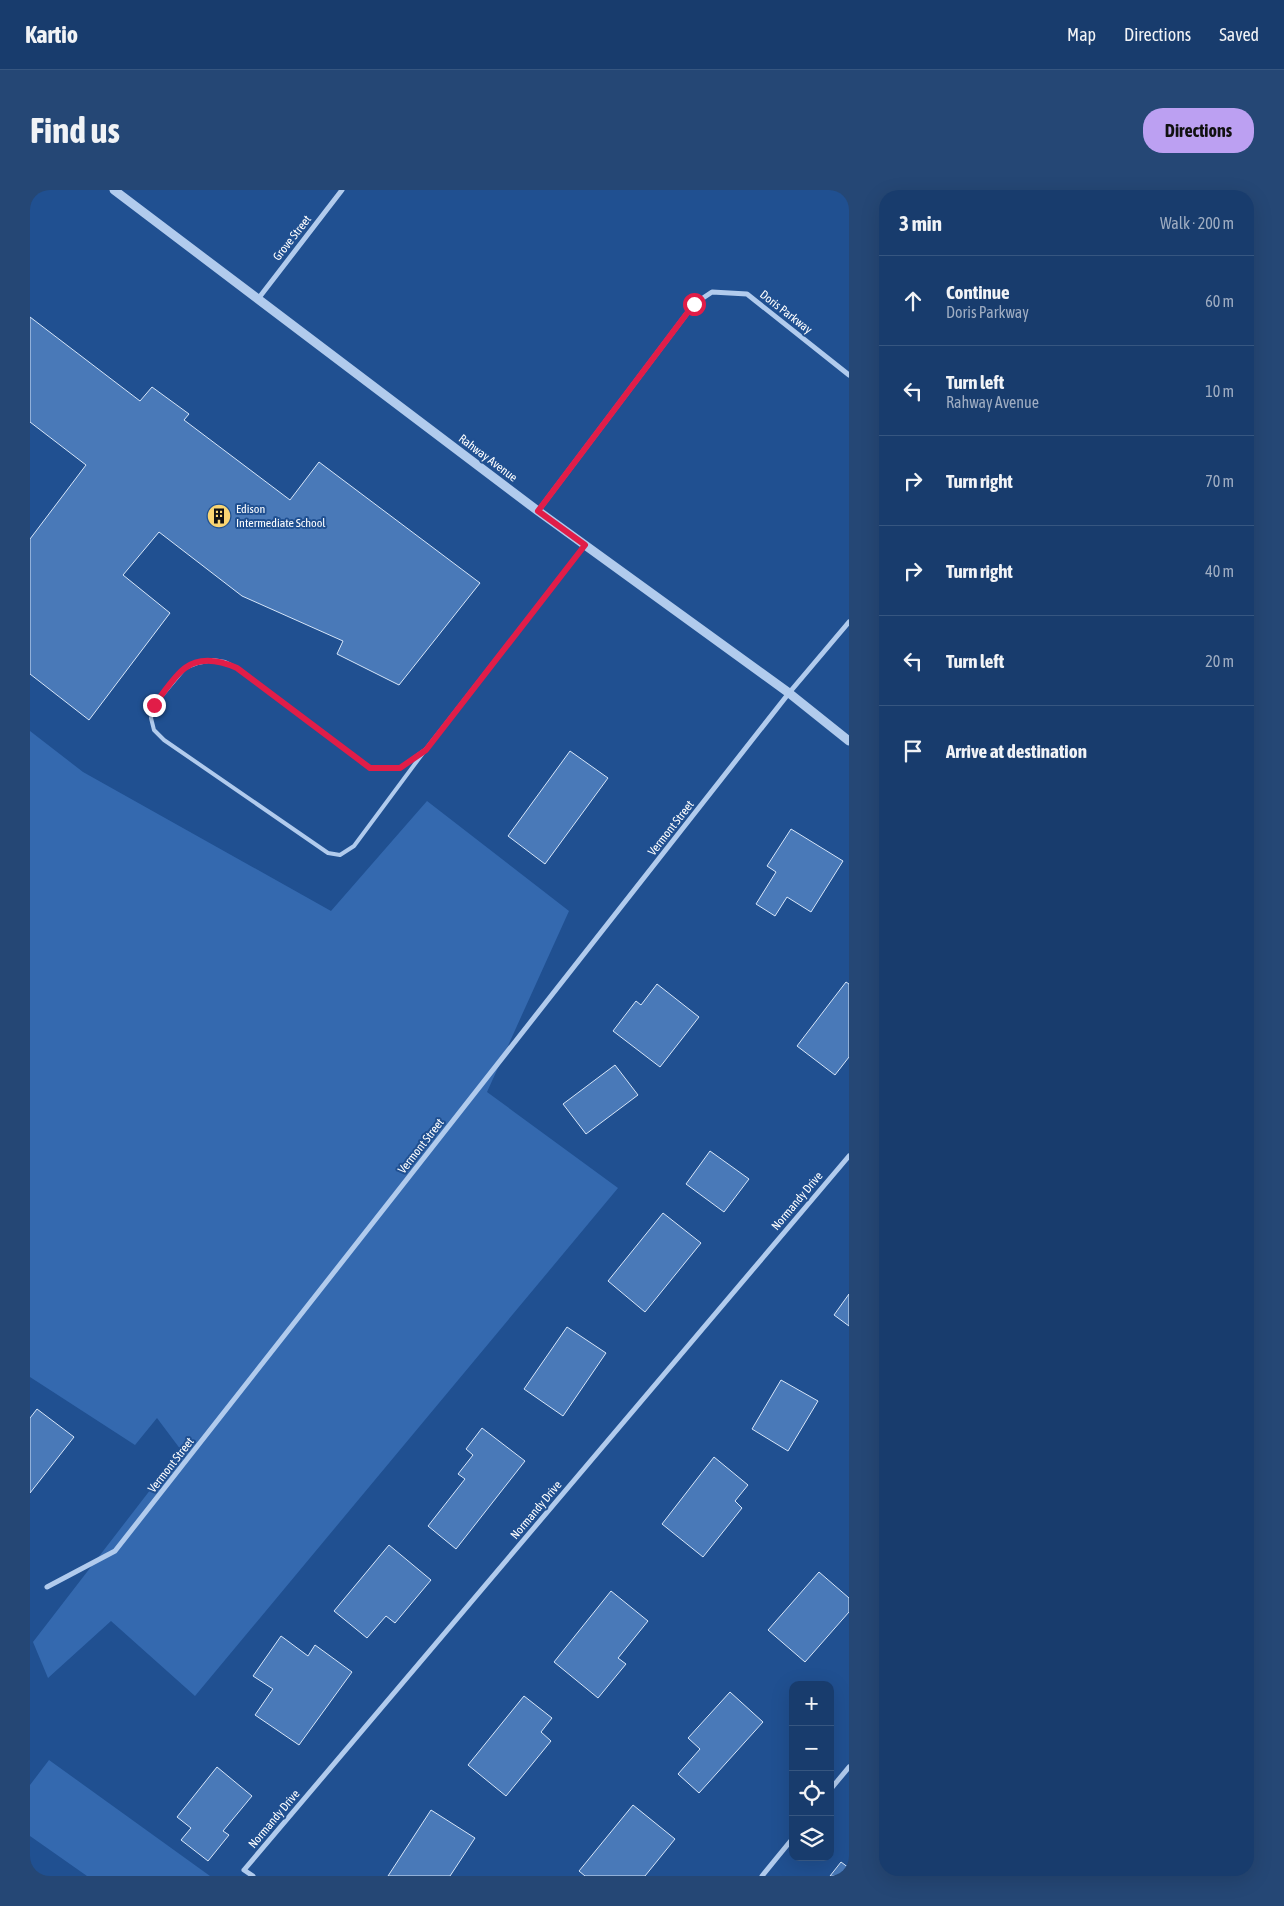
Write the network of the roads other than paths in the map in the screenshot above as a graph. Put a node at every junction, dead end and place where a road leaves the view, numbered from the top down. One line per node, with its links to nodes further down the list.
1 (114, 190): 3 (street, Rahway Avenue)
2 (342, 190): 3 (street, Grove Street)
3 (258, 299): 5 (street, Rahway Avenue)
4 (849, 375): 5 (street, Doris Parkway)
5 (538, 511): 6 (street, Rahway Avenue)
6 (585, 545): 8 (street, Rahway Avenue); 10 (lane)
7 (849, 622): 8 (street)
8 (789, 693): 9 (street, Rahway Avenue); 12 (street, Vermont Street)
9 (849, 741)
10 (426, 750): 10 (lane)
11 (849, 1156): 16 (street, Normandy Drive)
12 (47, 1588)
13 (849, 1766): 14 (street)
14 (834, 1785)
15 (789, 1843): 17 (street)
16 (253, 1876)
17 (762, 1876)

